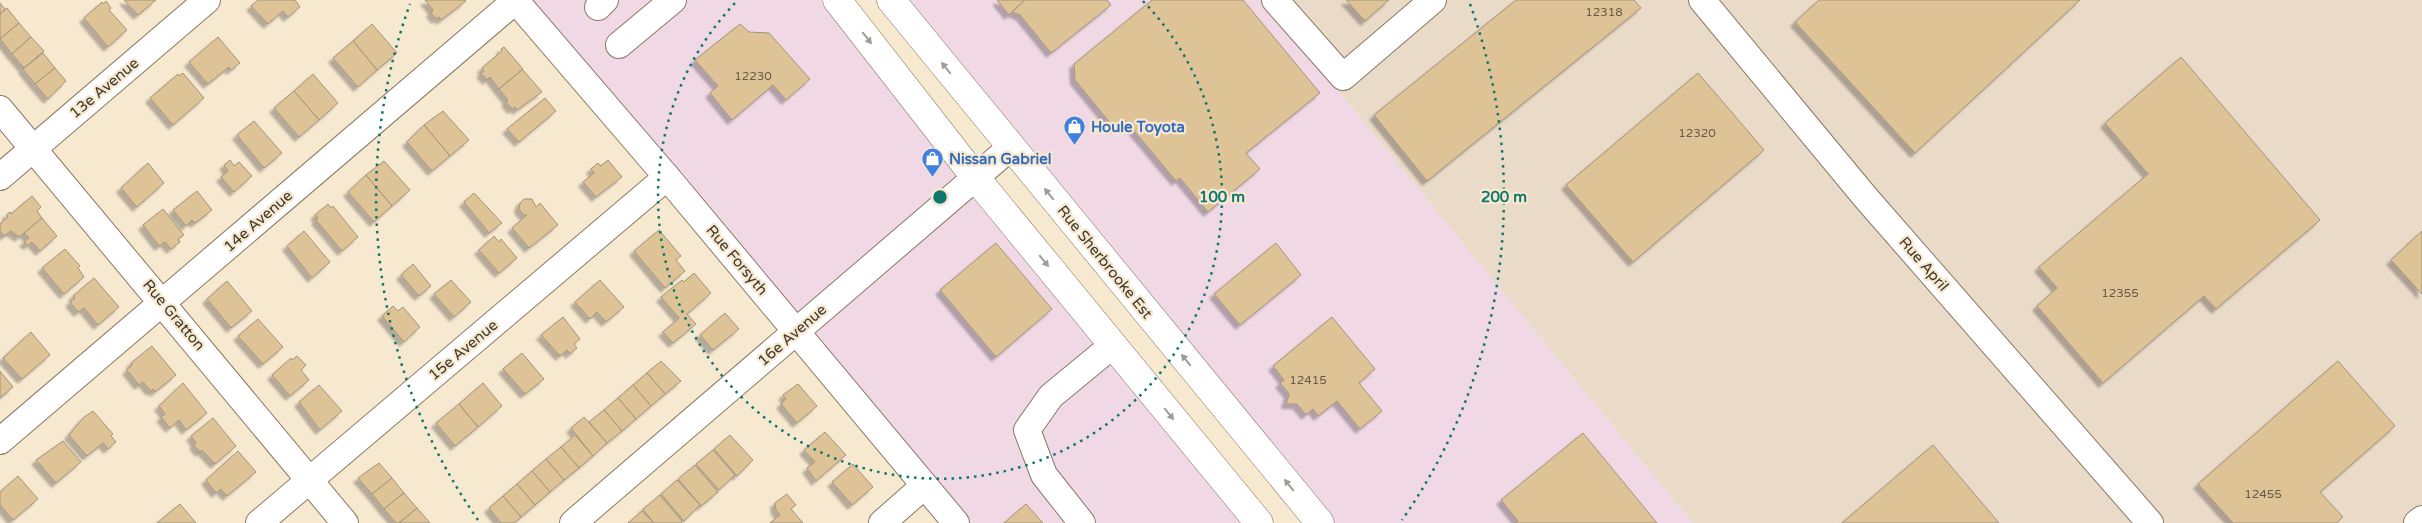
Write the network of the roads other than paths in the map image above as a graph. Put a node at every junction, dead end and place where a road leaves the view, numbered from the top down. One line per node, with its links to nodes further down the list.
1 (208, 0): 14 (street, 13e Avenue)
2 (515, 0): 16 (street, Rue Forsyth); 18 (street, 14e Avenue)
3 (673, 0): 10 (street)
4 (837, 0): 11 (main road, one-way to 11)
5 (890, 0): 9 (main road, Rue Sherbrooke Est)
6 (1275, 0): 7 (street)
7 (1433, 0)
8 (1702, 0): 33 (street, Rue April)
9 (923, 40): 11 (main road); 13 (main road, Rue Sherbrooke Est, one-way to 9)
10 (619, 45)
11 (889, 67): 17 (main road)
12 (0, 109): 14 (street, Rue Gratton)
13 (1011, 147): 17 (street, 16e Avenue); 32 (main road, Rue Sherbrooke Est, one-way to 13)
14 (34, 148): 15 (street, 13e Avenue); 18 (street, Rue Gratton)
15 (0, 177)
16 (667, 177): 19 (street, Rue Forsyth); 22 (street, 15e Avenue)
17 (976, 177): 19 (street, 16e Avenue); 20 (main road, one-way to 20)
18 (163, 302): 21 (street, 14e Avenue); 22 (street, Rue Gratton)
19 (796, 331): 23 (street, Rue Forsyth); 27 (street, 16e Avenue)
20 (1113, 345): 30 (street); 31 (main road, one-way to 31)
21 (0, 441)
22 (309, 480): 25 (street, 15e Avenue); 26 (street, Rue Gratton)
23 (924, 486): 28 (street); 29 (street, Rue Forsyth)
24 (2422, 519): 34 (street)
25 (259, 523)
26 (345, 523)
27 (573, 523)
28 (882, 523)
29 (956, 523)
30 (1082, 523)
31 (1259, 523)
32 (1320, 523)
33 (2150, 523)
34 (2417, 523)

